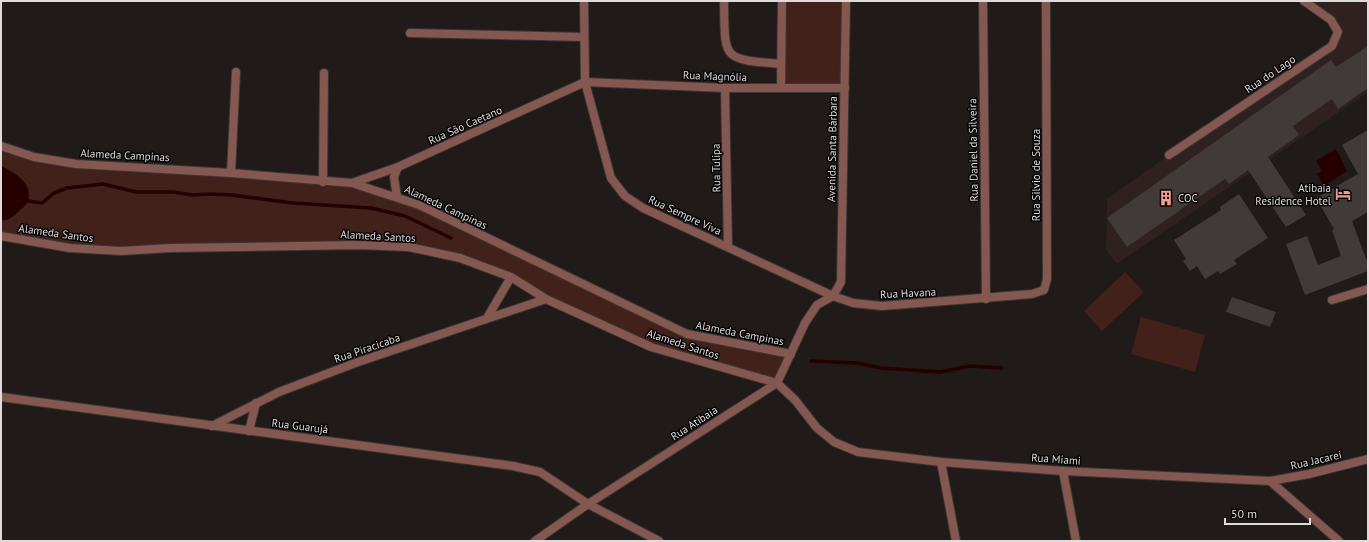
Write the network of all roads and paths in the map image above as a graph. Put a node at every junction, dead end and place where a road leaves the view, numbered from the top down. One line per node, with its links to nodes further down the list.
1 (584, 1): 9 (street, Rua Sempre Viva)
2 (724, 1): 10 (street)
3 (782, 1): 10 (street)
4 (846, 1): 16 (street, Avenida Santa Bárbara)
5 (982, 1): 30 (street, Rua Daniel da Silveira)
6 (1046, 1): 30 (street, Rua Silvio de Souza)
7 (1304, 1): 18 (street, Rua do Lago)
8 (410, 33): 9 (street)
9 (584, 37): 13 (street, Rua Sempre Viva)
10 (781, 64): 15 (street)
11 (236, 72): 20 (street)
12 (324, 73): 21 (street)
13 (585, 82): 14 (street, Rua Magnólia); 19 (street, Rua São Caetano); 25 (street, Rua Sempre Viva)
14 (725, 88): 15 (street, Rua Magnólia); 25 (street, Rua Tulipa)
15 (781, 88): 16 (street, Rua Magnólia)
16 (844, 88): 28 (street, Avenida Santa Bárbara)
17 (1, 146): 20 (street, Alameda Campinas)
18 (1169, 155)
19 (398, 167): 22 (street, Rua São Caetano); 23 (street)
20 (231, 172): 21 (street, Alameda Campinas)
21 (322, 182): 22 (street, Alameda Campinas)
22 (352, 183): 23 (street, Alameda Campinas)
23 (396, 197): 33 (street, Alameda Campinas)
24 (1, 236): 26 (street, Alameda Santos)
25 (728, 247): 28 (street, Rua Sempre Viva)
26 (511, 277): 29 (street, Alameda Santos); 32 (street)
27 (1368, 289): 31 (street)
28 (833, 296): 30 (street, Rua Havana); 33 (street)
29 (546, 299): 32 (street, Rua Piracicaba); 34 (street, Alameda Santos)
30 (986, 299)
31 (1332, 300)
32 (487, 318): 36 (street, Rua Piracicaba)
33 (791, 354): 34 (street)
34 (777, 383): 40 (street, Rua Miami); 43 (street, Rua Atibaia)
35 (1, 397): 37 (street, Rua Guarujá)
36 (256, 403): 37 (street, Rua Piracicaba); 38 (street)
37 (212, 426): 38 (street, Rua Guarujá)
38 (249, 431): 43 (street, Rua Guarujá)
39 (1368, 459): 42 (street, Rua Jacareí)
40 (941, 462): 41 (street, Rua Miami); 46 (street)
41 (1063, 471): 42 (street, Rua Miami); 47 (street)
42 (1270, 481): 48 (street)
43 (588, 504): 44 (street, Rua Atibaia); 45 (street, Rua Guarujá)
44 (535, 541)
45 (659, 541)
46 (956, 541)
47 (1076, 541)
48 (1339, 541)

